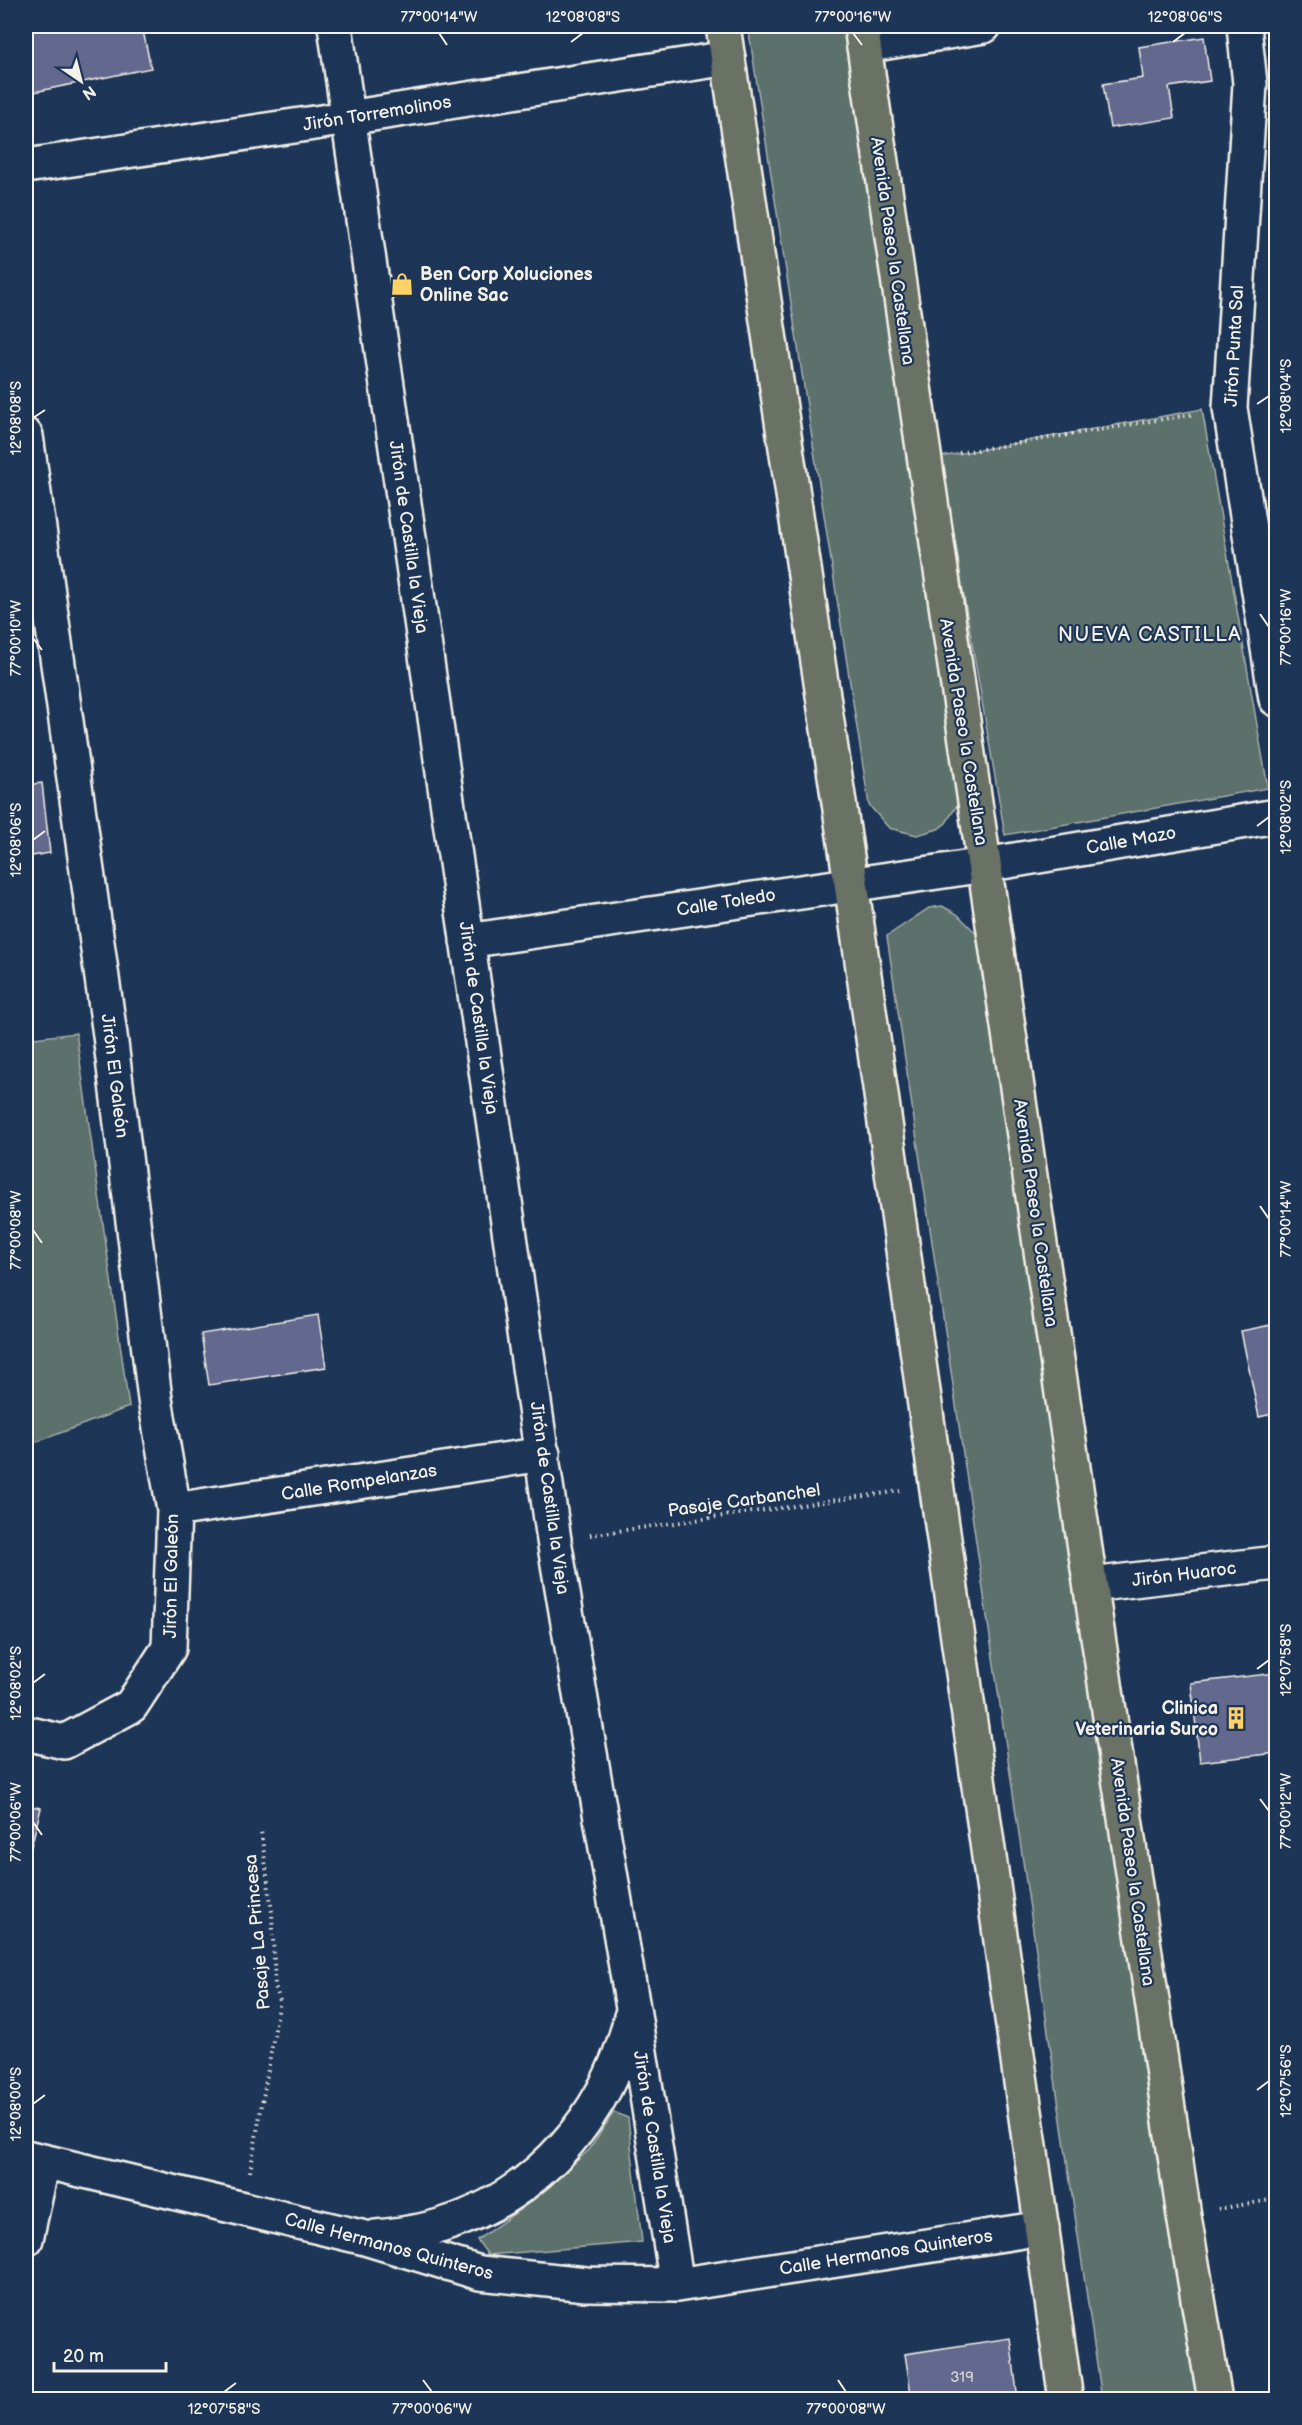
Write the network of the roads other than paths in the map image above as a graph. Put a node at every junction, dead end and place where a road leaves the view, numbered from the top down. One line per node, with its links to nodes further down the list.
1 (335, 26): 7 (street, Jirón de Castilla la Vieja)
2 (723, 26): 6 (main road)
3 (984, 26): 5 (street)
4 (1244, 26): 10 (street, Jirón Punta Sal)
5 (862, 36): 12 (main road, Avenida Paseo la Castellana)
6 (728, 57): 7 (street, Jirón Torremolinos); 13 (main road)
7 (348, 118): 8 (street, Jirón Torremolinos); 14 (street, Jirón de Castilla la Vieja)
8 (26, 166)
9 (27, 451): 16 (street, Jirón El Galeón)
10 (1276, 699)
11 (1276, 816): 12 (street, Calle Mazo)
12 (985, 865): 13 (street, Calle Toledo); 18 (main road, Avenida Paseo la Castellana)
13 (851, 883): 14 (street, Calle Toledo); 22 (main road)
14 (468, 941): 15 (street, Jirón de Castilla la Vieja)
15 (543, 1454): 16 (street, Calle Rompelanzas); 20 (street, Jirón de Castilla la Vieja)
16 (174, 1510): 19 (street, Jirón El Galeón)
17 (1276, 1563): 18 (street, Jirón Huaroc)
18 (1091, 1585): 27 (main road, Avenida Paseo la Castellana)
19 (26, 1733)
20 (633, 2008): 23 (street, Jirón de Castilla la Vieja); 25 (street, Jirón de Castilla la Vieja)
21 (34, 2159): 23 (street, Calle Hermanos Quinteros); 24 (street)
22 (1042, 2228): 25 (street, Calle Hermanos Quinteros); 26 (main road)
23 (365, 2238): 25 (street, Calle Hermanos Quinteros)
24 (26, 2239)
25 (677, 2285)
26 (1066, 2400)
27 (1215, 2400)

